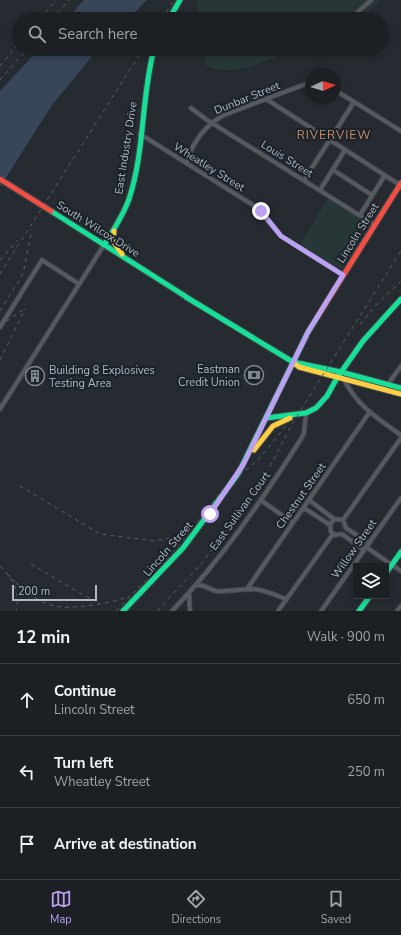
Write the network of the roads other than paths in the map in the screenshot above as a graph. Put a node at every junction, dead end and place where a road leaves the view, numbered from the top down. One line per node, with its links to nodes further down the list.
1 (180, 0): 3 (main road)
2 (370, 0): 4 (street)
3 (172, 12)
4 (357, 12)
5 (152, 56): 13 (main road, East Industry Drive)
6 (305, 84): 8 (street, Dunbar Street)
7 (341, 94): 9 (street)
8 (266, 99): 11 (street, Dunbar Street); 14 (street)
9 (354, 102): 12 (street); 14 (street)
10 (191, 108): 11 (street, Louis Street)
11 (212, 122): 16 (street, Dunbar Street); 20 (street, Louis Street)
12 (401, 131)
13 (140, 133): 16 (street, Wheatley Street); 26 (main road, East Industry Drive)
14 (329, 140): 15 (street); 20 (street)
15 (345, 150): 17 (street); 18 (street)
16 (187, 162): 29 (street, Wheatley Street)
17 (333, 170): 22 (street); 23 (street)
18 (385, 175): 21 (street); 23 (street)
19 (0, 179): 27 (main road, South Wilcox Drive, bridge)
20 (304, 180): 22 (street, Louis Street)
21 (401, 184): 25 (main road, Lincoln Street)
22 (320, 190): 24 (street, Louis Street)
23 (372, 195): 24 (street)
24 (360, 215): 25 (street, Louis Street)
25 (375, 225): 29 (main road, Lincoln Street)
26 (115, 228): 27 (main road, East Industry Drive); 28 (main road)
27 (104, 245): 28 (main road, South Wilcox Drive); 30 (street)
28 (123, 257): 33 (main road, South Wilcox Drive)
29 (343, 275): 33 (main road, Lincoln Street)
30 (79, 284): 32 (street); 44 (street)
31 (401, 299): 35 (main road)
32 (0, 327)
33 (293, 362): 35 (main road, South Wilcox Drive); 36 (main road); 47 (main road, Lincoln Street)
34 (401, 366): 39 (street)
35 (341, 372): 36 (main road); 39 (main road, South Wilcox Drive)
36 (337, 378): 37 (main road); 46 (main road)
37 (344, 379): 38 (main road); 42 (street)
38 (355, 382): 41 (main road); 42 (street)
39 (388, 384): 40 (main road, South Wilcox Drive); 41 (main road)
40 (401, 388)
41 (384, 389): 43 (main road)
42 (352, 392): 45 (street)
43 (401, 394)
44 (0, 409)
45 (369, 413): 48 (street); 51 (street, Chestnut Street)
46 (306, 414): 47 (main road); 49 (main road); 52 (street, East Sullivan Court)
47 (266, 418): 49 (main road, Lincoln Street)
48 (401, 437): 55 (street)
49 (248, 456): 72 (main road, Lincoln Street)
50 (401, 498): 61 (street, Willow Street)
51 (309, 500): 53 (street, Chestnut Street); 54 (street)
52 (262, 501): 56 (street); 66 (street, East Sullivan Court)
53 (304, 508): 56 (street, Chestnut Street); 57 (street)
54 (334, 519): 55 (street); 57 (street)
55 (343, 520): 58 (street)
56 (292, 523): 67 (street, Chestnut Street)
57 (330, 525): 59 (street)
58 (346, 528): 60 (street); 61 (street)
59 (333, 534): 60 (street); 69 (street)
60 (342, 534): 61 (street)
61 (367, 546): 63 (street); 76 (street, Willow Street)
62 (401, 552): 63 (main road)
63 (392, 564): 64 (main road); 65 (street)
64 (389, 568)
65 (401, 571)
66 (196, 585): 67 (street); 68 (street, East Sullivan Court)
67 (247, 590): 69 (street)
68 (189, 593): 73 (street, East Sullivan Court); 74 (street)
69 (286, 599): 75 (street)
70 (368, 599): 77 (main road)
71 (401, 606): 78 (street)
72 (123, 611)
73 (172, 611)
74 (190, 611)
75 (278, 611)
76 (321, 611)
77 (359, 611)
78 (398, 611)

